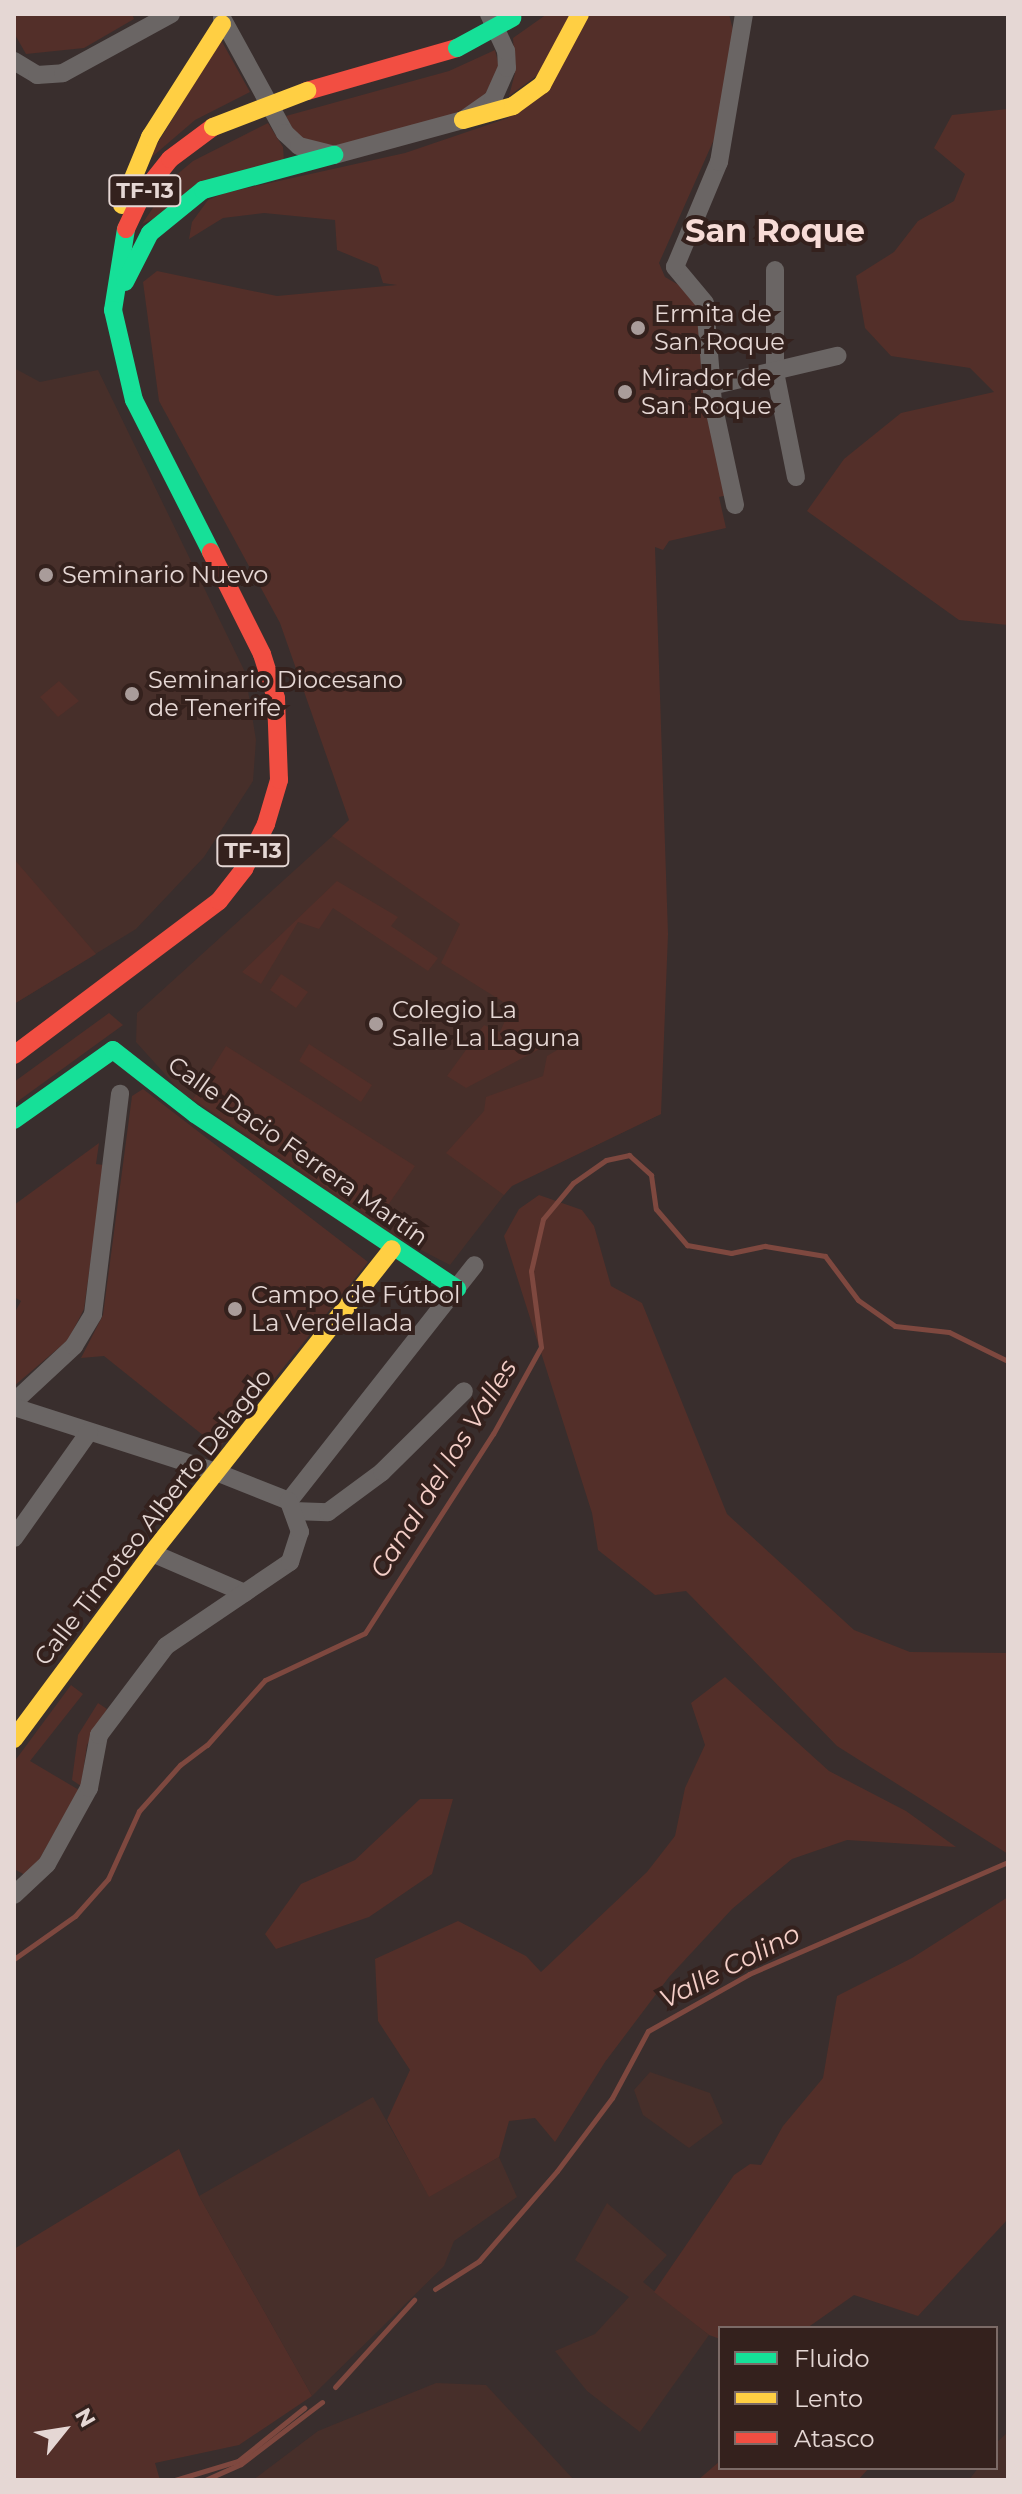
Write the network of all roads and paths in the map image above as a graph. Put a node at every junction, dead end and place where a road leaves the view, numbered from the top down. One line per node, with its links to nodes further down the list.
1 (171, 14): 7 (street)
2 (489, 14): 8 (street)
3 (580, 14): 8 (main road)
4 (744, 14): 14 (street)
5 (514, 16): 11 (main road, TF-13, bridge)
6 (222, 19): 9 (street); 11 (main road)
7 (14, 61)
8 (463, 120): 9 (street)
9 (334, 155): 15 (main road)
10 (775, 270): 13 (street)
11 (114, 279): 15 (main road, TF-13)
12 (837, 356): 13 (street)
13 (775, 372): 14 (street); 16 (street)
14 (711, 386): 17 (street)
15 (157, 449): 18 (main road, TF-13)
16 (796, 477)
17 (735, 505)
18 (14, 1055)
19 (120, 1094): 25 (street)
20 (14, 1120): 21 (main road, Calle Dacio Ferrera Martín)
21 (392, 1249): 23 (main road, Calle Dacio Ferrera Martín); 27 (main road, Calle Timoteo Alberto Delagdo)
22 (475, 1265): 23 (street)
23 (457, 1289): 28 (street)
24 (464, 1391): 28 (street)
25 (14, 1405): 26 (street)
26 (89, 1432): 27 (street); 29 (street)
27 (216, 1472): 28 (street); 30 (main road, Calle Timoteo Alberto Delagdo)
28 (291, 1506): 31 (street)
29 (14, 1538)
30 (152, 1553): 31 (street); 32 (main road, Calle Timoteo Alberto Delagdo)
31 (245, 1593): 33 (street)
32 (14, 1739)
33 (14, 1895)

